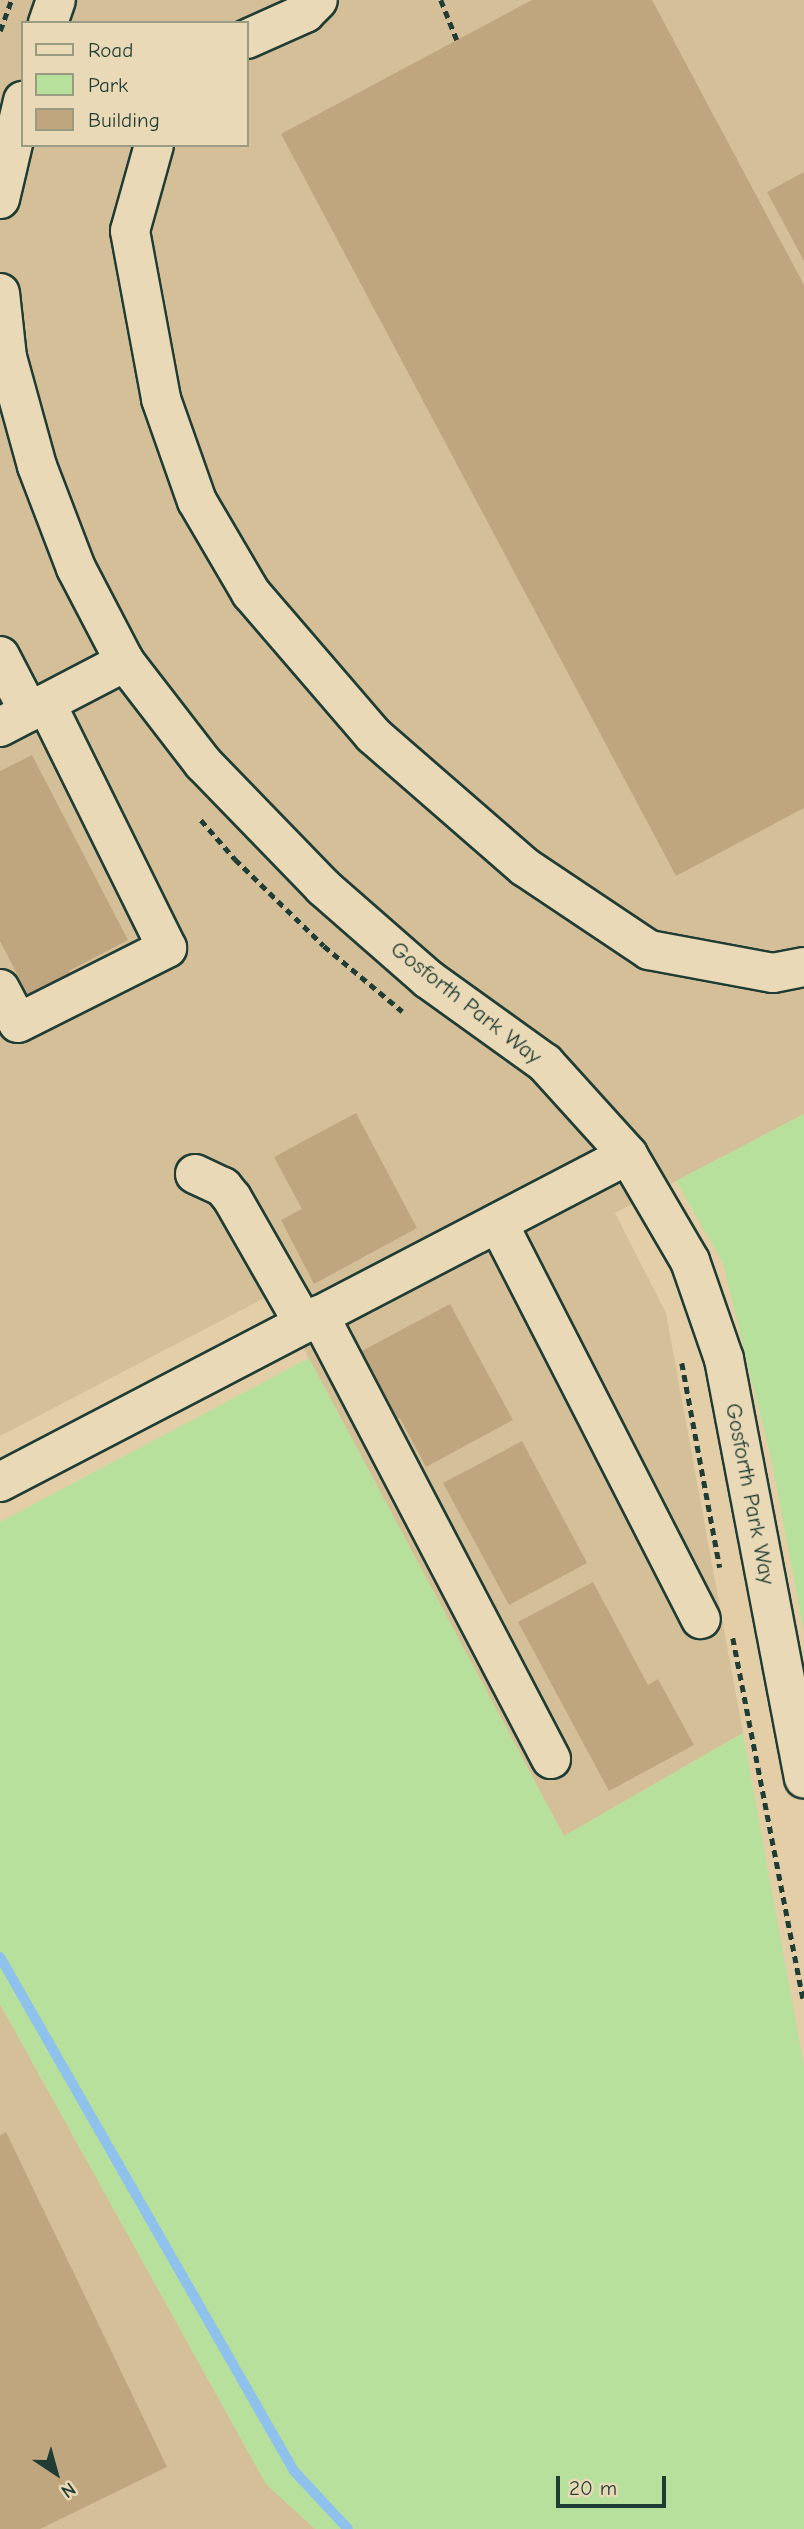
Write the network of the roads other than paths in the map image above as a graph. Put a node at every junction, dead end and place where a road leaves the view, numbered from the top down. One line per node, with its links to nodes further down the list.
1 (56, 0): 3 (street)
2 (318, 0): 4 (street)
3 (49, 21)
4 (248, 39)
5 (21, 107): 7 (street)
6 (153, 147): 13 (street)
7 (0, 186): 8 (street)
8 (0, 199)
9 (0, 293): 11 (street, Gosforth Park Way)
10 (0, 656): 12 (street)
11 (125, 662): 12 (street); 15 (street, Gosforth Park Way)
12 (25, 714): 14 (street)
13 (804, 967)
14 (0, 989)
15 (628, 1155): 17 (street); 22 (street, Gosforth Park Way)
16 (195, 1174): 18 (street)
17 (498, 1223): 18 (street); 20 (street)
18 (312, 1320): 19 (street); 21 (street)
19 (0, 1482)
20 (701, 1619)
21 (551, 1759)
22 (804, 1777)

